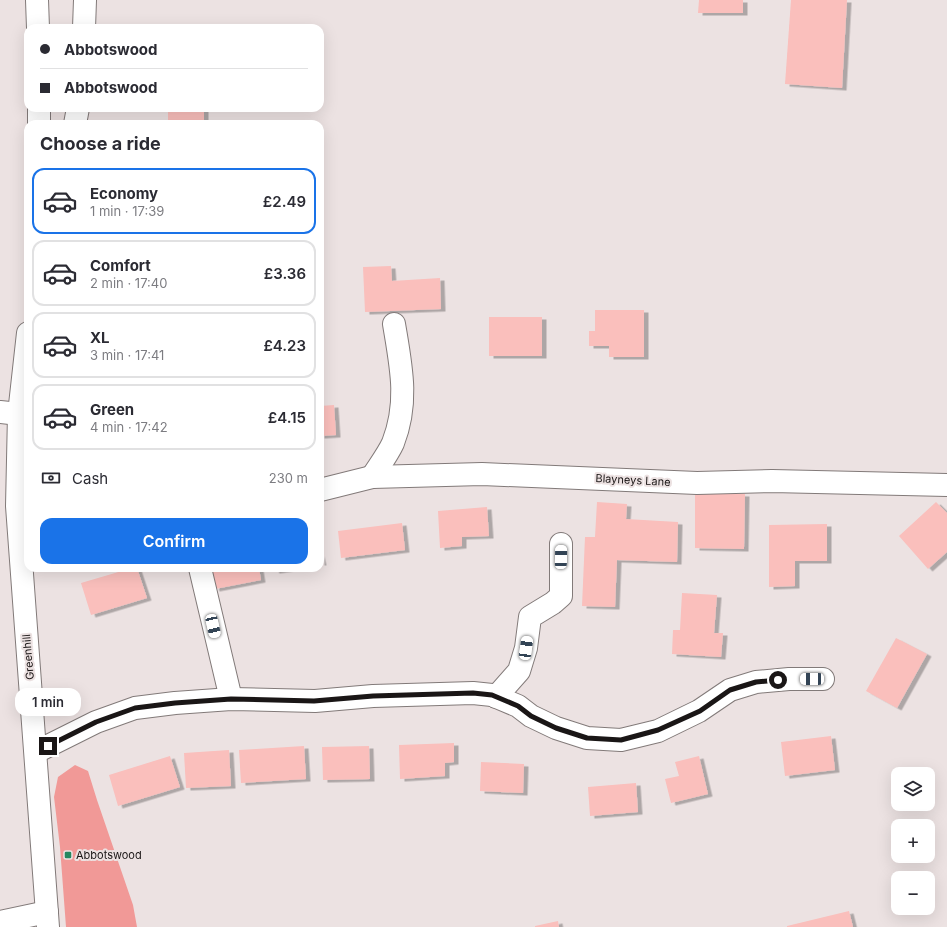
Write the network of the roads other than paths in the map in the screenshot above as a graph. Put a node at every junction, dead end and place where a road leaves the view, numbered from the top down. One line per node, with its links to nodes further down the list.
1 (37, 0): 3 (street)
2 (85, 0): 4 (street)
3 (38, 24)
4 (84, 24)
5 (394, 324): 8 (street)
6 (24, 351): 7 (street, Greenhill)
7 (10, 413): 11 (street, Greenhill)
8 (372, 477): 9 (street, Blayneys Lane); 10 (street, Blayneys Lane)
9 (947, 485)
10 (324, 489)
11 (23, 506): 12 (street, Greenhill)
12 (24, 525)
13 (561, 544): 17 (street)
14 (26, 572): 19 (street, Greenhill)
15 (201, 572): 18 (street)
16 (823, 679): 17 (street)
17 (496, 697): 18 (street)
18 (231, 699): 19 (street)
19 (36, 752): 20 (street, Greenhill)
20 (48, 919): 21 (street)
21 (0, 922)

